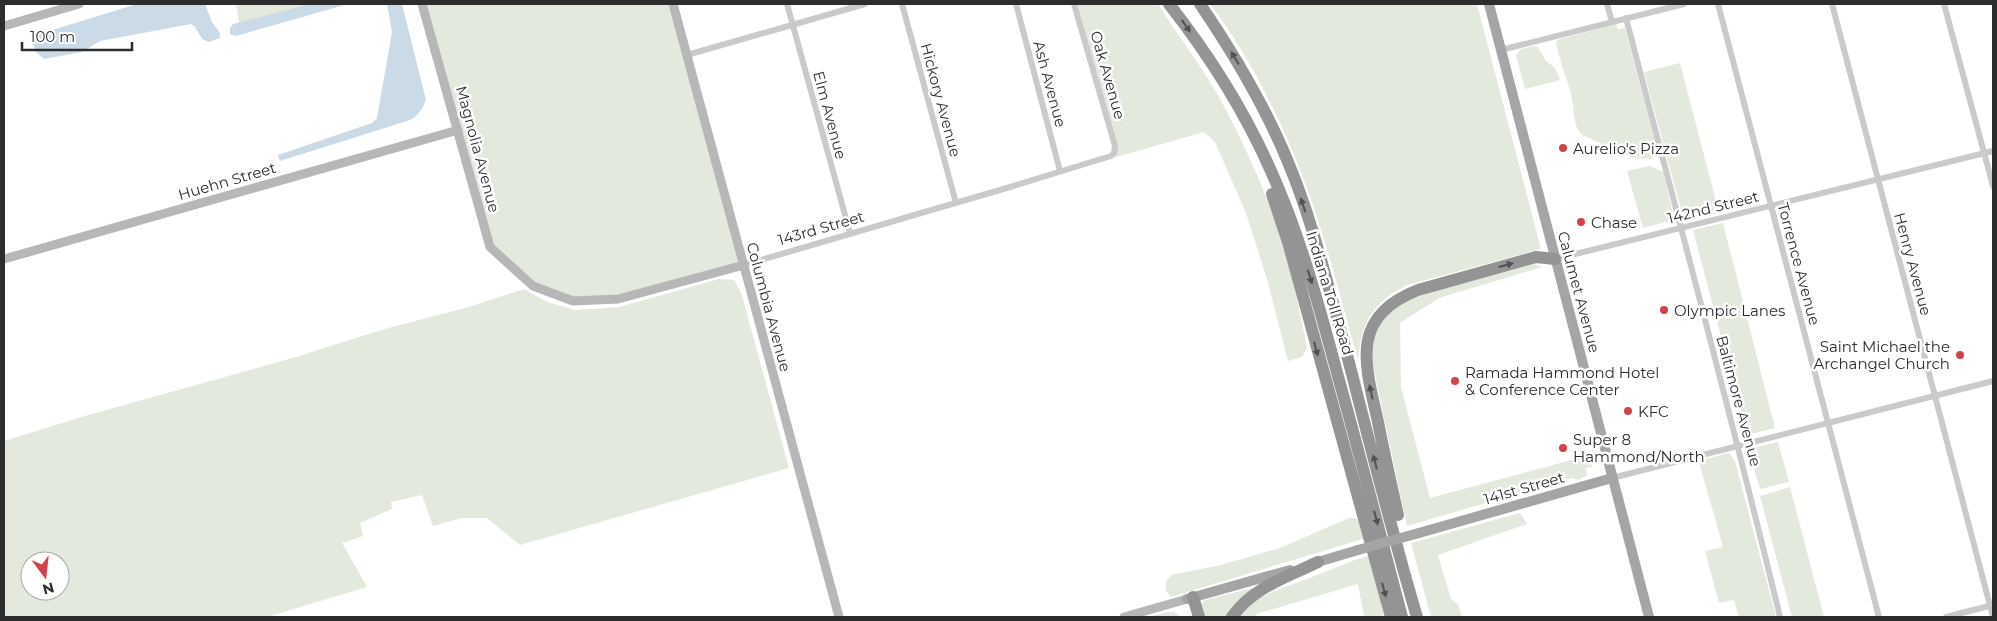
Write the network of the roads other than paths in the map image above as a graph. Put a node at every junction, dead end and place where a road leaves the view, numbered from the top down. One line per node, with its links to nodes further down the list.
1 (79, 4): 20 (street)
2 (422, 4): 23 (street, Magnolia Avenue)
3 (673, 4): 22 (street, Columbia Avenue)
4 (787, 4): 19 (street, Elm Avenue)
5 (865, 4): 19 (street)
6 (902, 4): 31 (street, Hickory Avenue)
7 (1016, 4): 28 (street, Ash Avenue)
8 (1074, 4): 26 (street, Oak Avenue)
9 (1169, 4): 24 (highway, Indiana Toll Road, one-way to 24)
10 (1200, 4): 44 (highway, Indiana Toll Road, one-way to 10)
11 (1489, 4): 21 (main road, Calumet Avenue)
12 (1607, 4): 18 (street)
13 (1684, 4): 17 (street)
14 (1718, 4): 32 (street, Torrence Avenue)
15 (1832, 4): 29 (street, Henry Avenue)
16 (1944, 4): 27 (street)
17 (1626, 18): 18 (street); 33 (street, Baltimore Avenue)
18 (1612, 22): 21 (street)
19 (793, 25): 22 (street); 34 (street, Elm Avenue)
20 (4, 26)
21 (1501, 50): 36 (main road, Calumet Avenue)
22 (687, 56): 37 (street, Columbia Avenue)
23 (458, 130): 35 (street, Huehn Street); 38 (street, Magnolia Avenue)
24 (1254, 134): 53 (highway, one-way to 53); 54 (highway, Indiana Toll Road, one-way to 54)
25 (1993, 151): 27 (street, 142nd Street)
26 (1114, 153): 28 (street, 143rd Street)
27 (1984, 153): 29 (street, 142nd Street); 30 (street)
28 (1060, 171): 31 (street, 143rd Street)
29 (1878, 179): 32 (street, 142nd Street); 40 (street, Henry Avenue)
30 (1993, 186)
31 (956, 203): 34 (street, 143rd Street)
32 (1771, 206): 33 (street, 142nd Street); 41 (street, Torrence Avenue)
33 (1680, 228): 36 (street, 142nd Street); 42 (street, Baltimore Avenue)
34 (850, 233): 37 (street, 143rd Street)
35 (4, 259)
36 (1555, 260): 43 (main road, Calumet Avenue); 44 (highway, one-way to 36)
37 (744, 265): 38 (street, 143rd Street); 48 (street, Columbia Avenue)
38 (533, 286)
39 (1993, 381): 40 (street, 141st Street)
40 (1935, 396): 41 (street, 141st Street); 47 (street, Henry Avenue)
41 (1828, 423): 42 (street, 141st Street); 58 (street, Torrence Avenue)
42 (1739, 446): 43 (street, 141st Street); 57 (street, Baltimore Avenue)
43 (1612, 478): 45 (main road, 141st Street, bridge); 56 (main road, Calumet Avenue)
44 (1401, 560): 55 (highway, Indiana Toll Road)
45 (1318, 562): 46 (main road, 141st Street); 52 (highway)
46 (1190, 598): 49 (street, 141st Street); 50 (highway); 51 (highway)
47 (1992, 606): 59 (street); 60 (street, Henry Avenue)
48 (839, 617)
49 (1124, 617)
50 (1192, 617)
51 (1199, 617)
52 (1232, 617)
53 (1390, 617)
54 (1402, 617)
55 (1417, 617)
56 (1649, 617)
57 (1780, 617)
58 (1879, 617)
59 (1946, 617)
60 (1993, 617)

